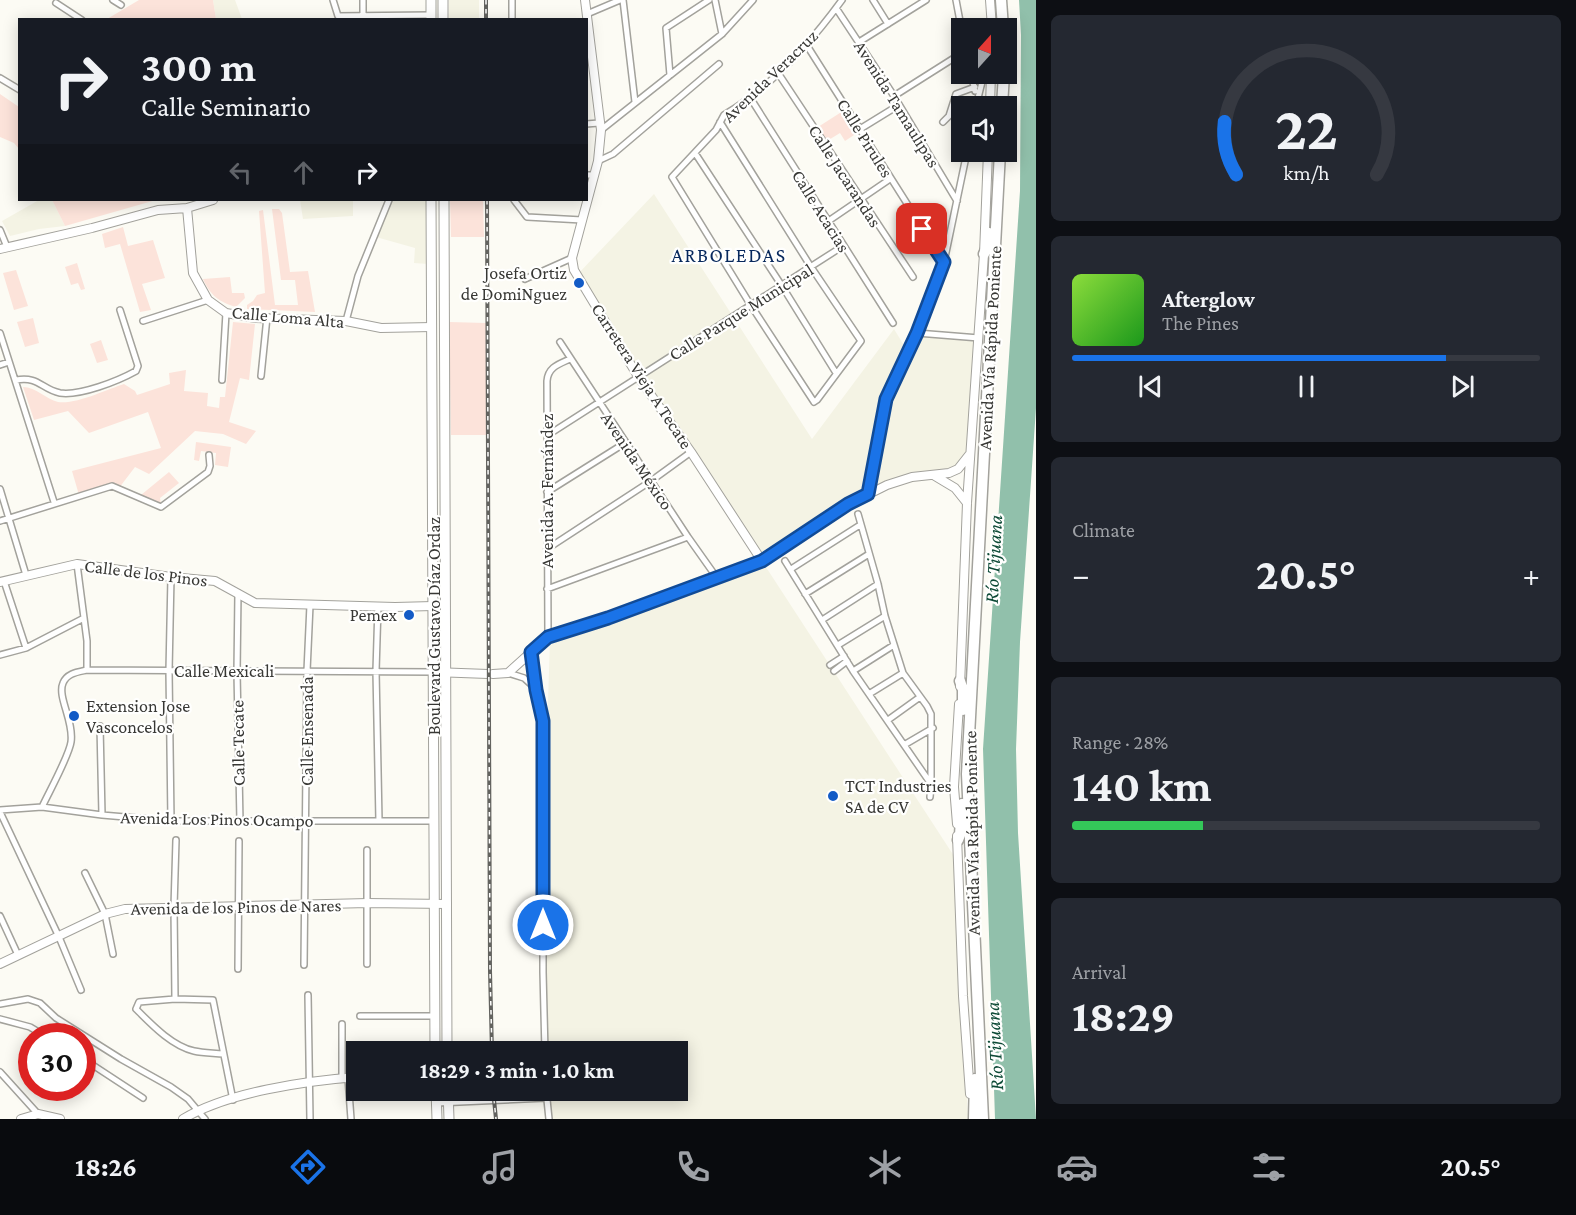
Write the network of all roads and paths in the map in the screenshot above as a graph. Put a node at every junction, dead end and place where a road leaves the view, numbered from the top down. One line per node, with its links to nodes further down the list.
1 (113, 0): 20 (street)
2 (333, 0): 24 (street)
3 (363, 0): 24 (street)
4 (431, 0): 25 (main road)
5 (442, 0): 27 (main road)
6 (512, 0): 28 (street)
7 (585, 0): 23 (street)
8 (622, 0): 23 (street); 50 (street)
9 (709, 0): 41 (street)
10 (715, 0): 35 (street)
11 (753, 0): 35 (street)
12 (842, 0): 21 (street, Avenida Veracruz)
13 (873, 0): 33 (street)
14 (926, 0): 19 (street)
15 (956, 0): 30 (street)
16 (990, 0): 31 (street)
17 (1001, 0): 32 (highway)
18 (56, 1): 22 (street); 26 (street)
19 (918, 2): 33 (street)
20 (121, 5)
21 (836, 8): 36 (street, Avenida Tamaulipas); 37 (street, Avenida Veracruz)
22 (52, 9)
23 (587, 14): 29 (street)
24 (363, 15): 25 (street)
25 (431, 17)
26 (79, 18)
27 (443, 18)
28 (512, 18)
29 (587, 18)
30 (959, 18)
31 (991, 18)
32 (1002, 18)
33 (888, 24): 36 (street)
34 (588, 32): 43 (street)
35 (722, 34): 41 (street)
36 (859, 42): 47 (street, Avenida Tamaulipas)
37 (806, 44): 40 (street, Avenida Veracruz); 56 (street, Calle Pirules)
38 (951, 60): 47 (street)
39 (719, 64): 58 (street)
40 (778, 73): 49 (street, Avenida Veracruz); 65 (street, Calle Jacarandas)
41 (670, 75): 50 (street)
42 (0, 78): 46 (street)
43 (591, 78): 55 (street)
44 (974, 84): 45 (street)
45 (975, 87): 48 (street); 53 (street)
46 (18, 89)
47 (894, 96): 51 (street, Avenida Tamaulipas)
48 (977, 96)
49 (751, 99): 52 (street, Avenida Veracruz); 75 (street, Calle Acacias)
50 (636, 102): 55 (street)
51 (899, 105): 56 (street); 72 (street, Avenida Tamaulipas)
52 (720, 122): 57 (street, Avenida Veracruz); 82 (street)
53 (943, 122)
54 (588, 124): 55 (street)
55 (600, 127): 58 (street)
56 (860, 129): 64 (street, Calle Pirules)
57 (695, 153): 85 (street); 87 (street, Avenida Veracruz)
58 (598, 161): 62 (street)
59 (965, 162): 72 (street)
60 (988, 162): 79 (street)
61 (1000, 162): 63 (highway, Avenida Vía Rápida Poniente)
62 (590, 175)
63 (999, 177): 79 (highway); 173 (highway, Avenida Vía Rápida Poniente)
64 (890, 179): 65 (street); 81 (street, Calle Pirules)
65 (860, 199): 75 (street); 83 (street, Calle Jacarandas)
66 (210, 201): 73 (street)
67 (388, 201): 92 (street)
68 (431, 201): 94 (main road, Boulevard Gustavo Díaz Ordaz)
69 (444, 201): 109 (main road, Boulevard Gustavo Díaz Ordaz)
70 (515, 201): 74 (street)
71 (585, 201): 74 (street)
72 (957, 201): 81 (street)
73 (187, 208): 78 (street); 86 (street, Calle Loma Alta)
74 (582, 220): 80 (street)
75 (827, 222): 77 (street, Calle Acacias)
76 (0, 230): 78 (street)
77 (843, 246): 82 (street, Calle Parque Municipal); 93 (street, Calle Acacias)
78 (3, 248)
79 (984, 254): 97 (street)
80 (573, 258): 84 (street); 104 (street, Carretera Vieja A Tecate)
81 (944, 262): 96 (street)
82 (811, 267): 85 (street, Calle Parque Municipal); 102 (street)
83 (913, 277)
84 (525, 279)
85 (782, 286): 87 (street, Calle Parque Municipal); 102 (street)
86 (208, 300): 89 (street, Calle Loma Alta); 91 (street)
87 (750, 304): 102 (street); 104 (street, Calle Parque Municipal)
88 (120, 310): 105 (street)
89 (226, 313): 90 (street, Calle Loma Alta); 106 (street)
90 (267, 317): 92 (street, Calle Loma Alta); 103 (street)
91 (143, 321)
92 (346, 321): 94 (street, Calle Loma Alta)
93 (893, 323)
94 (432, 327): 108 (main road, Boulevard Gustavo Díaz Ordaz)
95 (0, 333): 100 (street)
96 (917, 333): 97 (street); 119 (street)
97 (979, 338): 113 (street)
98 (560, 342): 99 (street, Avenida México)
99 (570, 358): 107 (street, Avenida México); 110 (street, Avenida A. Fernández)
100 (9, 362): 101 (street); 105 (street)
101 (0, 365)
102 (836, 373)
103 (261, 376)
104 (639, 378): 107 (street, Calle Parque Municipal); 112 (street, Carretera Vieja A Tecate)
105 (16, 380): 120 (street)
106 (222, 380)
107 (599, 404): 110 (street, Calle Parque Municipal); 111 (street, Avenida México)
108 (433, 425): 109 (main road); 143 (main road, Boulevard Gustavo Díaz Ordaz)
109 (445, 425): 162 (main road, Boulevard Gustavo Díaz Ordaz)
110 (548, 435): 118 (street, Avenida A. Fernández)
111 (625, 442): 116 (street, Avenida México); 118 (street)
112 (691, 452): 116 (street); 129 (street, Carretera Vieja A Tecate)
113 (970, 454): 115 (street); 121 (street)
114 (209, 455): 120 (street)
115 (935, 476): 119 (street); 121 (street)
116 (651, 481): 126 (street, Avenida México); 127 (street)
117 (0, 489): 123 (street)
118 (547, 492): 127 (street, Avenida A. Fernández)
119 (868, 494): 129 (street)
120 (54, 502): 123 (street)
121 (967, 503): 165 (street)
122 (858, 514): 125 (street)
123 (8, 518): 124 (street); 133 (street)
124 (0, 521)
125 (860, 525): 128 (street); 132 (street)
126 (688, 537): 135 (street, Avenida México); 138 (street)
127 (547, 549): 138 (street, Avenida A. Fernández)
128 (869, 554): 137 (street); 140 (street)
129 (762, 561): 135 (street)
130 (785, 561): 132 (street)
131 (77, 564): 133 (street, Calle de los Pinos); 134 (street, Calle de los Pinos); 145 (street)
132 (791, 569): 140 (street)
133 (26, 575): 136 (street, Calle de los Pinos)
134 (171, 578): 139 (street, Calle de los Pinos); 156 (street)
135 (717, 578): 147 (street)
136 (2, 582): 150 (street)
137 (878, 584): 144 (street); 146 (street)
138 (547, 589): 147 (street, Avenida A. Fernández)
139 (238, 593): 141 (street, Calle de los Pinos); 160 (street, Calle Tecate)
140 (805, 594): 146 (street)
141 (310, 605): 142 (street, Calle de los Pinos); 157 (street, Calle Ensenada)
142 (378, 606): 143 (street, Calle de los Pinos); 158 (street)
143 (433, 606): 161 (main road, Boulevard Gustavo Díaz Ordaz)
144 (885, 616): 148 (street); 149 (street)
145 (84, 618): 150 (street); 155 (street)
146 (822, 620): 148 (street)
147 (548, 637): 151 (street)
148 (838, 645): 153 (street)
149 (894, 645): 159 (street); 164 (street)
150 (26, 648): 152 (street)
151 (531, 652): 163 (street); 166 (street)
152 (0, 655)
153 (846, 659): 154 (street); 159 (street)
154 (835, 666)
155 (87, 670): 156 (street, Calle Mexicali); 177 (street)
156 (168, 671): 160 (street, Calle Mexicali); 180 (street)
157 (307, 671): 158 (street, Calle Mexicali); 160 (street, Calle Mexicali); 181 (street, Calle Ensenada)
158 (376, 671): 161 (street, Calle Mexicali); 182 (street)
159 (854, 671): 167 (street)
160 (237, 672): 183 (street, Calle Tecate)
161 (434, 672): 162 (street); 184 (main road, Boulevard Gustavo Díaz Ordaz)
162 (446, 672): 163 (street); 192 (main road, Boulevard Gustavo Díaz Ordaz)
163 (508, 673): 166 (street)
164 (903, 673): 167 (street); 168 (street)
165 (960, 681): 173 (highway); 186 (street)
166 (536, 690): 216 (street)
167 (869, 694): 169 (street)
168 (920, 697): 169 (street); 171 (street)
169 (888, 720): 172 (street)
170 (100, 726): 179 (street)
171 (933, 728): 172 (street); 175 (street)
172 (904, 746): 175 (street)
173 (968, 747): 174 (highway, Avenida Vía Rápida Poniente)
174 (967, 774): 186 (highway); 217 (highway, Avenida Vía Rápida Poniente)
175 (931, 784): 176 (street)
176 (930, 797)
177 (42, 807): 178 (street, Avenida Los Pinos Ocampo); 179 (street, Avenida Los Pinos Ocampo)
178 (0, 811): 198 (street)
179 (102, 815): 180 (street, Avenida Los Pinos Ocampo)
180 (171, 821): 183 (street, Avenida Los Pinos Ocampo)
181 (307, 821): 182 (street, Avenida Los Pinos Ocampo); 183 (street, Avenida Los Pinos Ocampo); 193 (street, Calle Ensenada)
182 (379, 821): 184 (street, Avenida Los Pinos Ocampo)
183 (240, 822)
184 (435, 822): 191 (main road, Boulevard Gustavo Díaz Ordaz)
185 (176, 840): 194 (street)
186 (958, 840): 243 (street)
187 (239, 841): 195 (street)
188 (367, 850): 190 (street)
189 (85, 873): 196 (street)
190 (368, 903): 191 (street, Avenida de los Pinos de Nares); 193 (street, Avenida de los Pinos de Nares); 202 (street)
191 (435, 904): 192 (street, Avenida de los Pinos de Nares); 210 (main road, Boulevard Gustavo Díaz Ordaz)
192 (447, 904): 215 (main road, Boulevard Gustavo Díaz Ordaz)
193 (304, 906): 195 (street, Avenida de los Pinos de Nares); 203 (street, Calle Ensenada)
194 (174, 907): 195 (street, Avenida de los Pinos de Nares); 196 (street, Avenida de los Pinos de Nares); 207 (street)
195 (240, 907): 204 (street)
196 (105, 914): 198 (street, Avenida de los Pinos de Nares); 199 (street)
197 (0, 916): 200 (street)
198 (59, 937): 200 (street, Avenida de los Pinos de Nares); 205 (street)
199 (113, 954)
200 (18, 955): 201 (street, Avenida de los Pinos de Nares)
201 (0, 964)
202 (367, 964)
203 (304, 965)
204 (238, 969)
205 (81, 990)
206 (308, 995): 224 (street)
207 (175, 999): 218 (street); 218 (street)
208 (0, 1005): 232 (street)
209 (360, 1016): 210 (street)
210 (435, 1016): 214 (main road, Boulevard Gustavo Díaz Ordaz)
211 (0, 1018): 212 (street)
212 (18, 1023)
213 (342, 1024): 219 (street)
214 (435, 1041)
215 (447, 1041)
216 (545, 1041)
217 (979, 1047): 243 (highway); 244 (highway, Avenida Vía Rápida Poniente)
218 (223, 1054): 226 (street)
219 (346, 1055)
220 (96, 1067): 225 (street)
221 (0, 1072): 223 (street)
222 (346, 1078): 224 (street)
223 (3, 1081): 233 (street)
224 (308, 1082): 226 (street); 238 (street)
225 (143, 1098)
226 (233, 1100): 232 (street)
227 (350, 1101): 239 (street)
228 (472, 1101): 230 (street)
229 (546, 1101): 242 (street)
230 (448, 1102): 231 (street); 241 (main road)
231 (437, 1103): 240 (main road)
232 (198, 1110): 236 (street); 237 (street)
233 (38, 1114): 234 (street); 235 (street)
234 (21, 1119)
235 (60, 1119)
236 (183, 1119)
237 (205, 1119)
238 (310, 1119)
239 (351, 1119)
240 (437, 1119)
241 (448, 1119)
242 (549, 1119)
243 (973, 1119)
244 (983, 1119)

